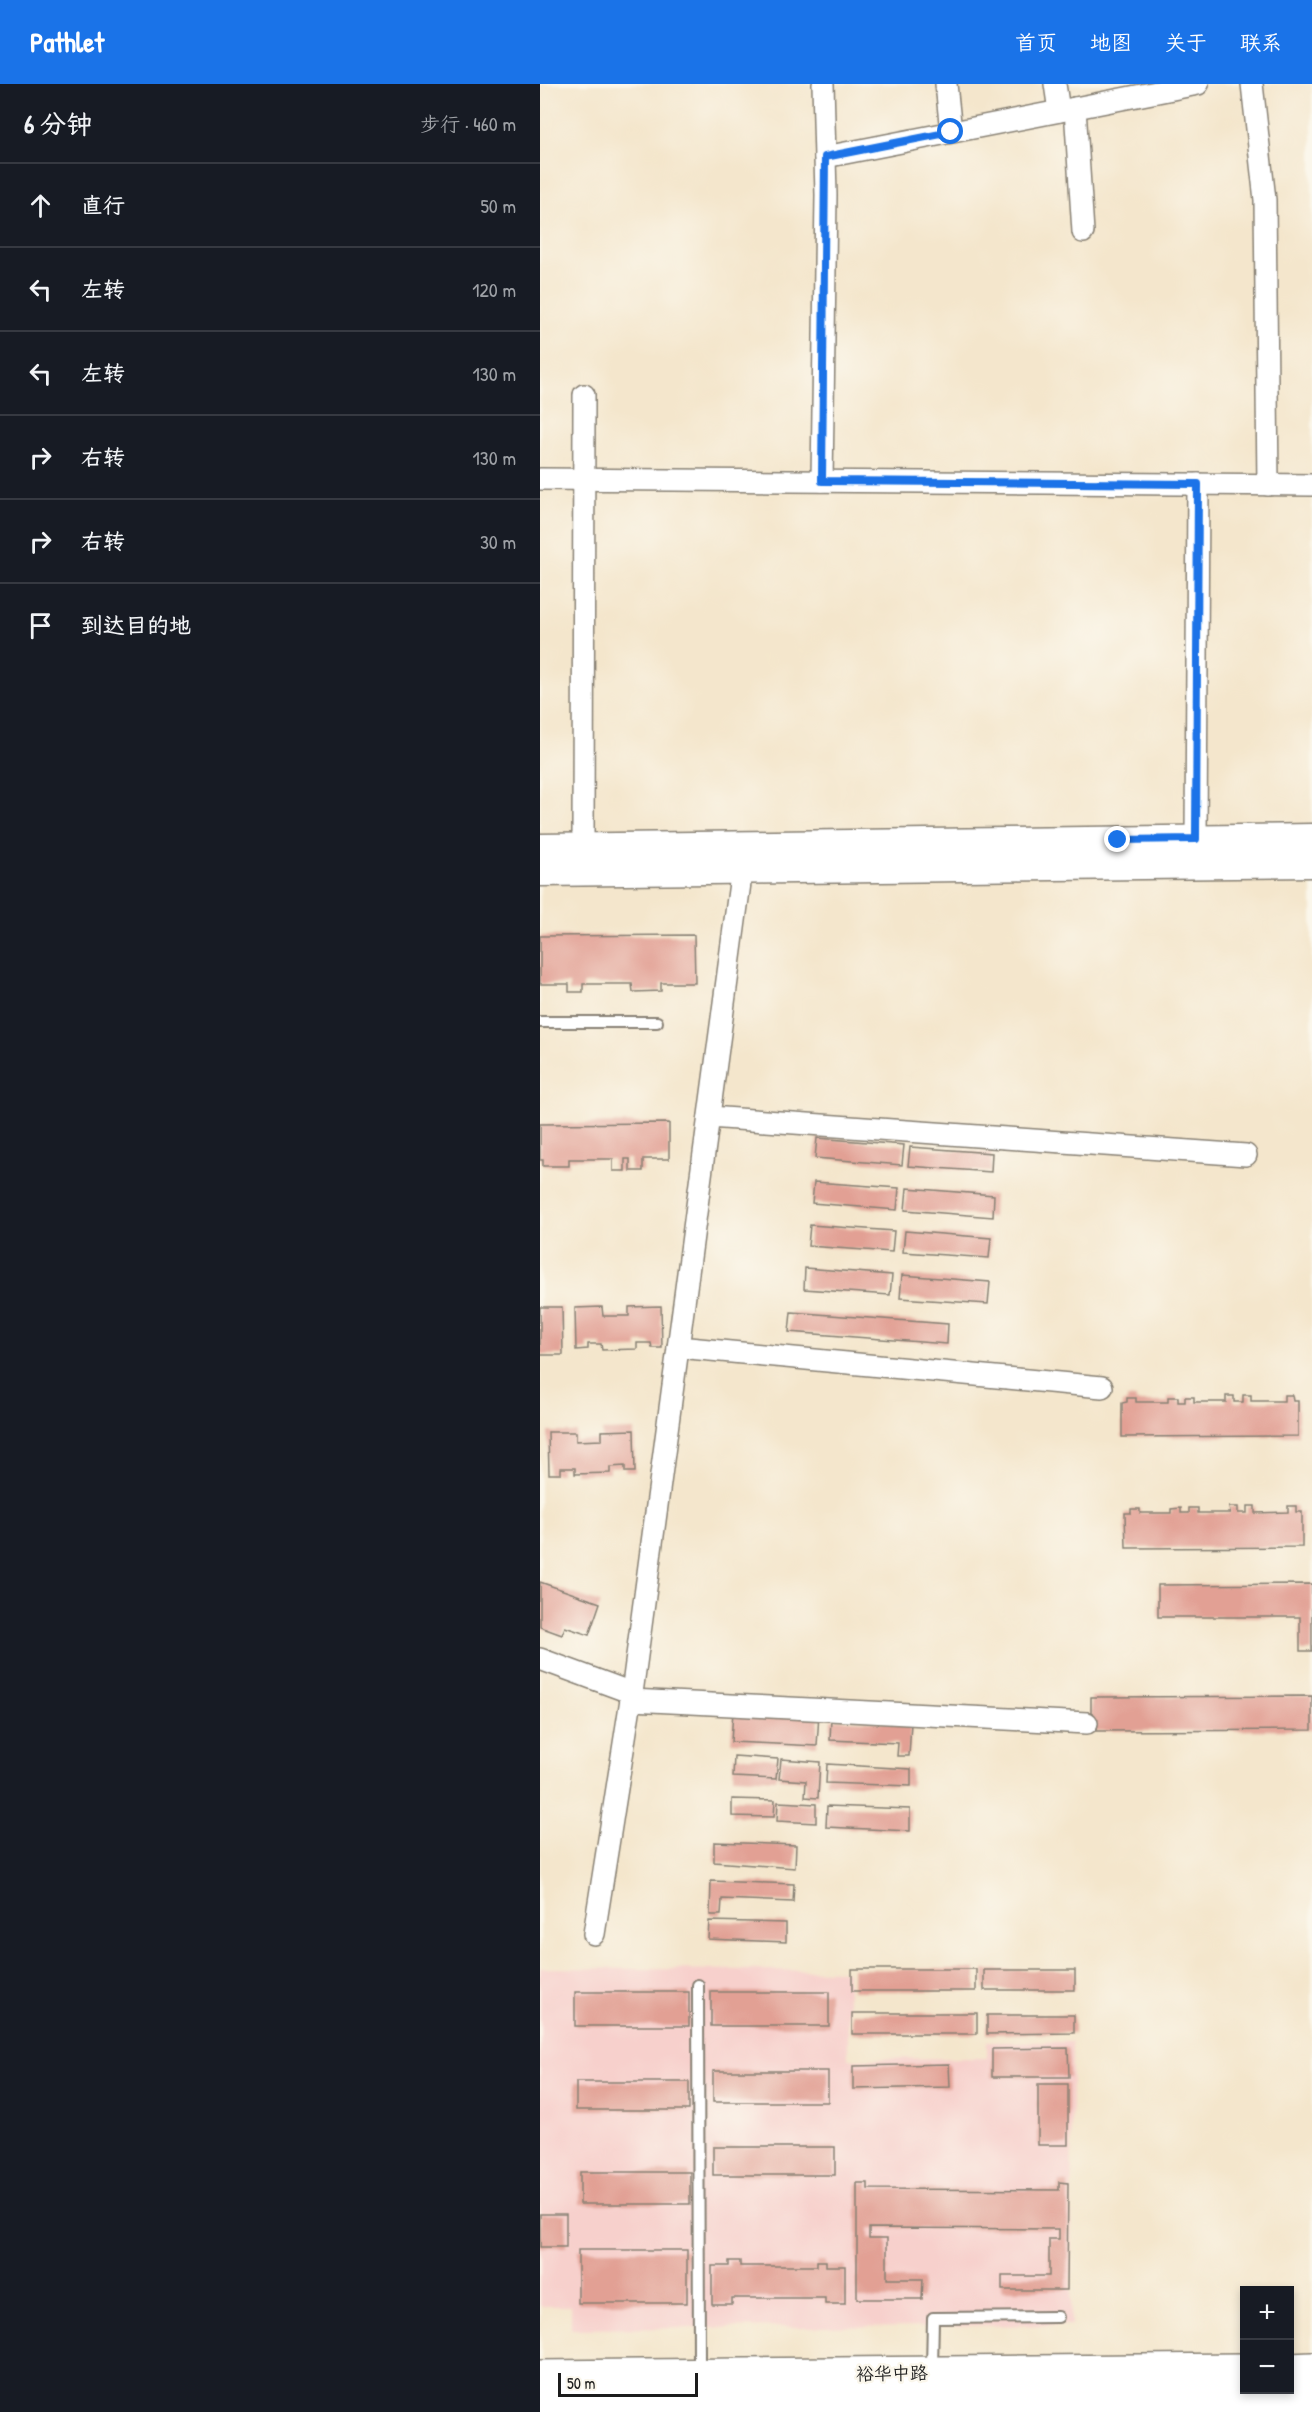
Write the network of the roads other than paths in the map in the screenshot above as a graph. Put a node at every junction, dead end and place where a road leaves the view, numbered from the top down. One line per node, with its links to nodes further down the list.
1 (823, 84): 8 (street)
2 (945, 84): 7 (street)
3 (1055, 84): 6 (street)
4 (1198, 84): 6 (street)
5 (1252, 84): 15 (street)
6 (1067, 110): 7 (street); 9 (street)
7 (951, 132): 8 (street)
8 (825, 157): 13 (street)
9 (1083, 232)
10 (584, 395): 12 (street)
11 (540, 479): 12 (street)
12 (584, 479): 13 (street); 19 (street)
13 (822, 481): 14 (street)
14 (1198, 484): 15 (street); 17 (street)
15 (1268, 485): 16 (street)
16 (1312, 485)
17 (1196, 839): 18 (main road); 19 (main road)
18 (1312, 839)
19 (583, 848): 20 (main road)
20 (540, 849)
21 (1312, 862): 22 (main road)
22 (742, 868): 23 (main road); 26 (street)
23 (540, 871)
24 (540, 1022): 25 (lane)
25 (657, 1022)
26 (709, 1117): 27 (street); 28 (street)
27 (1246, 1155)
28 (678, 1347): 29 (street); 31 (street)
29 (1102, 1387)
30 (540, 1659): 31 (street)
31 (631, 1697): 32 (street); 33 (street)
32 (1088, 1723)
33 (594, 1934)
34 (698, 1985): 40 (lane)
35 (1058, 2317): 39 (lane)
36 (1312, 2369): 38 (main road)
37 (1240, 2370): 39 (main road, 裕华中路)
38 (1294, 2370)
39 (932, 2373): 40 (main road, 裕华中路)
40 (699, 2375): 41 (main road, 裕华中路)
41 (540, 2377)
42 (1312, 2398): 45 (main road, 裕华中路)
43 (540, 2405): 46 (main road, 裕华中路)
44 (820, 2407): 45 (main road, 裕华中路); 46 (main road, 裕华中路)
45 (981, 2407)
46 (659, 2408)

